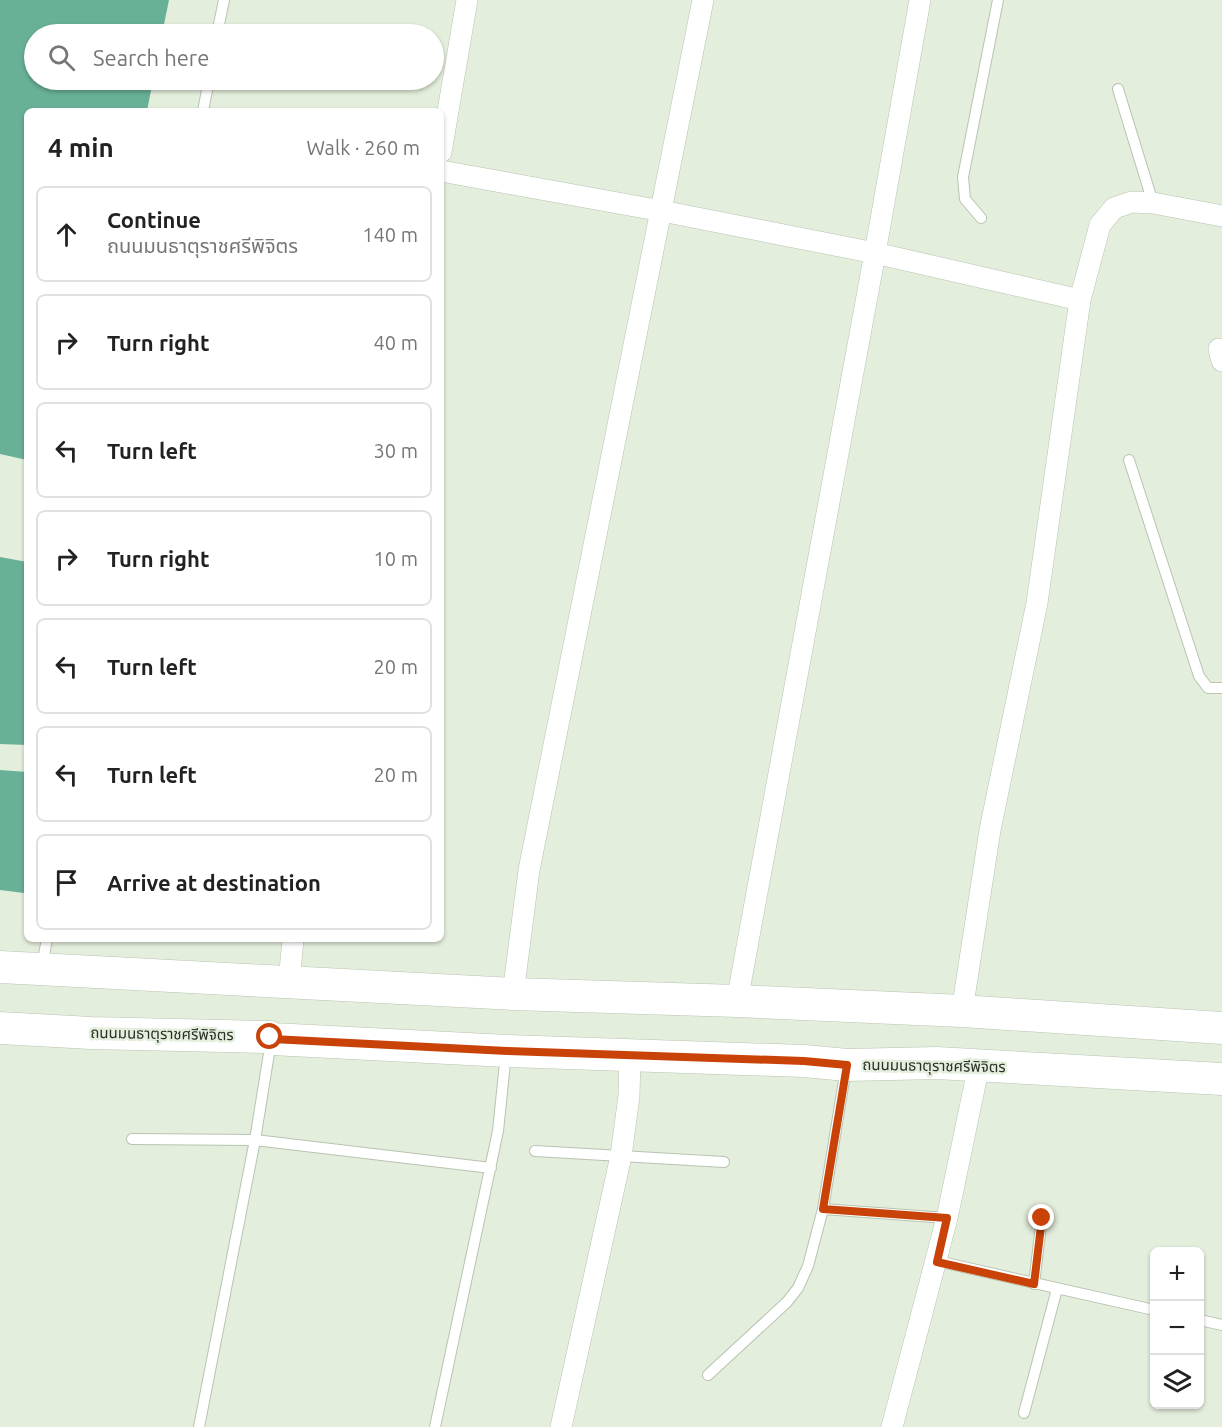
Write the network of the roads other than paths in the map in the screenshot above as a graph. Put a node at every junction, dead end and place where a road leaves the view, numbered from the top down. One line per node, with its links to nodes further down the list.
1 (224, 0): 6 (lane)
2 (467, 0): 10 (street)
3 (703, 0): 13 (street)
4 (920, 0): 16 (street)
5 (998, 0): 15 (lane)
6 (219, 24)
7 (1118, 89): 12 (lane)
8 (207, 90): 9 (lane)
9 (204, 108)
10 (444, 134)
11 (444, 172): 13 (street)
12 (1153, 203): 14 (street); 17 (street)
13 (662, 211): 16 (street); 25 (street)
14 (1222, 216)
15 (981, 218)
16 (875, 253): 17 (street); 26 (street)
17 (1080, 300): 27 (street)
18 (1129, 460): 19 (lane)
19 (1222, 688)
20 (46, 942): 23 (lane)
21 (293, 942): 24 (street)
22 (0, 967): 23 (street)
23 (41, 970): 24 (street)
24 (289, 982): 25 (street)
25 (513, 994): 26 (street)
26 (737, 1001): 27 (street)
27 (962, 1011): 29 (street)
28 (0, 1028): 30 (street, ถนนมนธาตุราชศรีพิจิตร)
29 (1222, 1028)
30 (272, 1039): 31 (street, ถนนมนธาตุราชศรีพิจิตร); 37 (lane)
31 (507, 1051): 32 (street, ถนนมนธาตุราชศรีพิจิตร); 41 (lane)
32 (630, 1056): 33 (street, ถนนมนธาตุราชศรีพิจิตร); 39 (street)
33 (847, 1065): 34 (street, ถนนมนธาตุราชศรีพิจิตร); 42 (lane)
34 (979, 1065): 35 (street, ถนนมนธาตุราชศรีพิจิตร); 43 (street)
35 (1222, 1079)
36 (132, 1139): 37 (lane)
37 (255, 1140): 41 (lane); 53 (lane)
38 (535, 1151): 39 (lane)
39 (621, 1156): 40 (lane); 55 (street)
40 (724, 1162)
41 (491, 1168): 54 (lane)
42 (823, 1209): 43 (lane); 51 (lane)
43 (947, 1218): 45 (street)
44 (1042, 1218): 46 (lane)
45 (937, 1262): 46 (lane); 56 (street)
46 (1034, 1284): 47 (lane)
47 (1057, 1289): 48 (lane); 52 (lane)
48 (1150, 1309)
49 (1204, 1321): 50 (lane)
50 (1222, 1325)
51 (708, 1375)
52 (1024, 1413)
53 (199, 1427)
54 (435, 1427)
55 (561, 1427)
56 (892, 1427)

